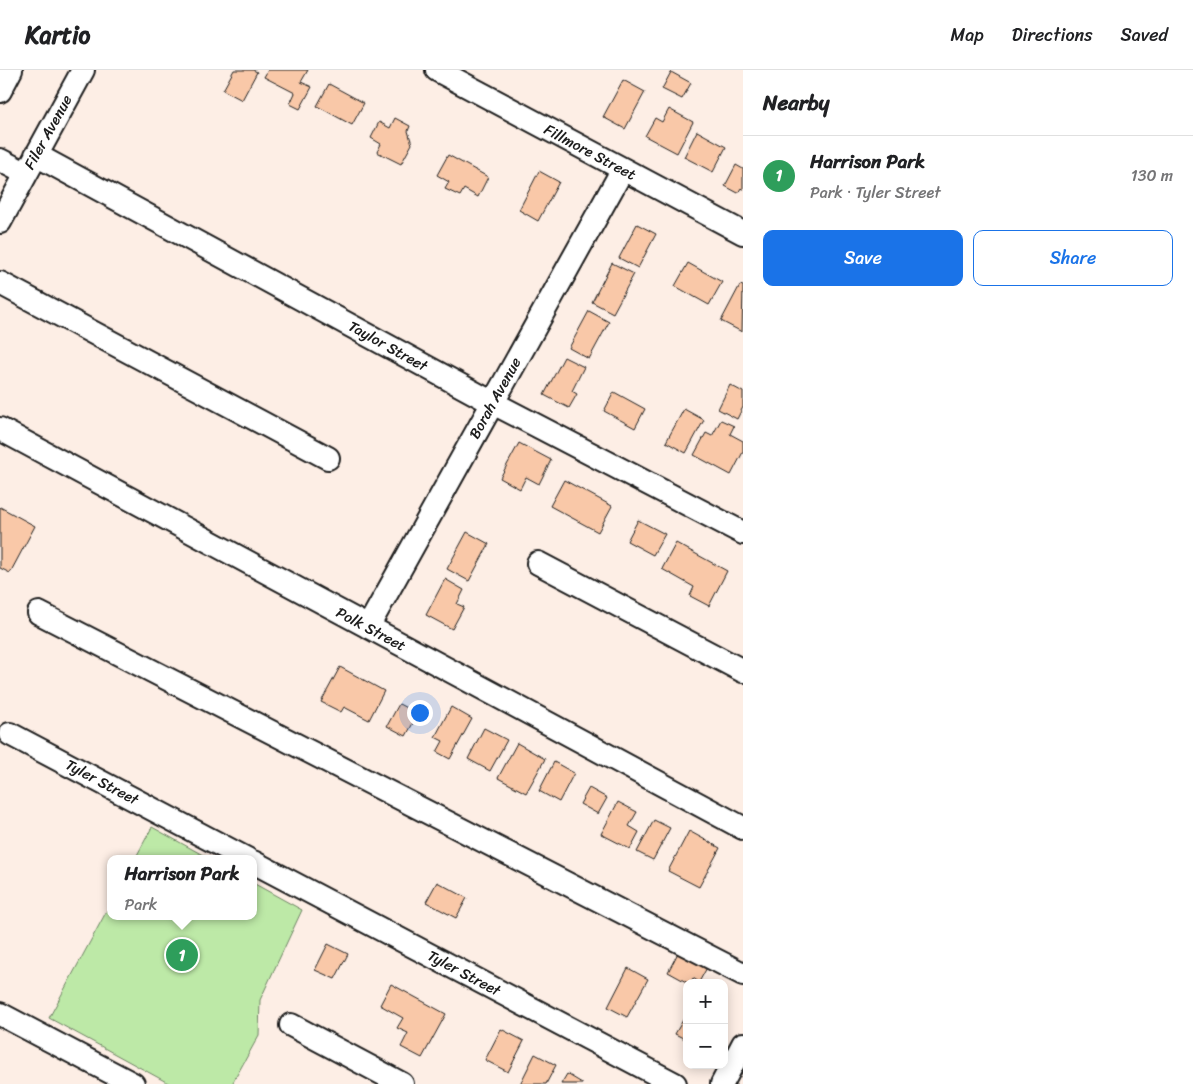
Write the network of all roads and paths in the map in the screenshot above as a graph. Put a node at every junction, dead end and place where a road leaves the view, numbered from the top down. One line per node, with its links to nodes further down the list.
1 (83, 70): 4 (street, Filer Avenue)
2 (437, 70): 5 (street, Fillmore Street)
3 (0, 160): 4 (street, Taylor Street)
4 (31, 164): 6 (street, Filer Avenue); 9 (street, Taylor Street)
5 (623, 169): 7 (street, Fillmore Street); 9 (street, Borah Avenue)
6 (0, 222)
7 (743, 233)
8 (0, 283): 11 (street)
9 (493, 403): 12 (street, Taylor Street); 15 (street, Borah Avenue)
10 (0, 429): 15 (street, Polk Street)
11 (328, 458)
12 (743, 533)
13 (538, 563): 16 (street)
14 (39, 613): 21 (street)
15 (368, 627): 18 (street, Polk Street)
16 (743, 672)
17 (10, 734): 19 (street, Tyler Street)
18 (743, 828)
19 (239, 855)
20 (257, 864): 27 (street, Tyler Street)
21 (743, 974)
22 (0, 1014): 25 (street)
23 (291, 1025): 26 (street)
24 (743, 1044): 28 (street)
25 (127, 1083)
26 (402, 1084)
27 (675, 1084)
28 (722, 1084)

